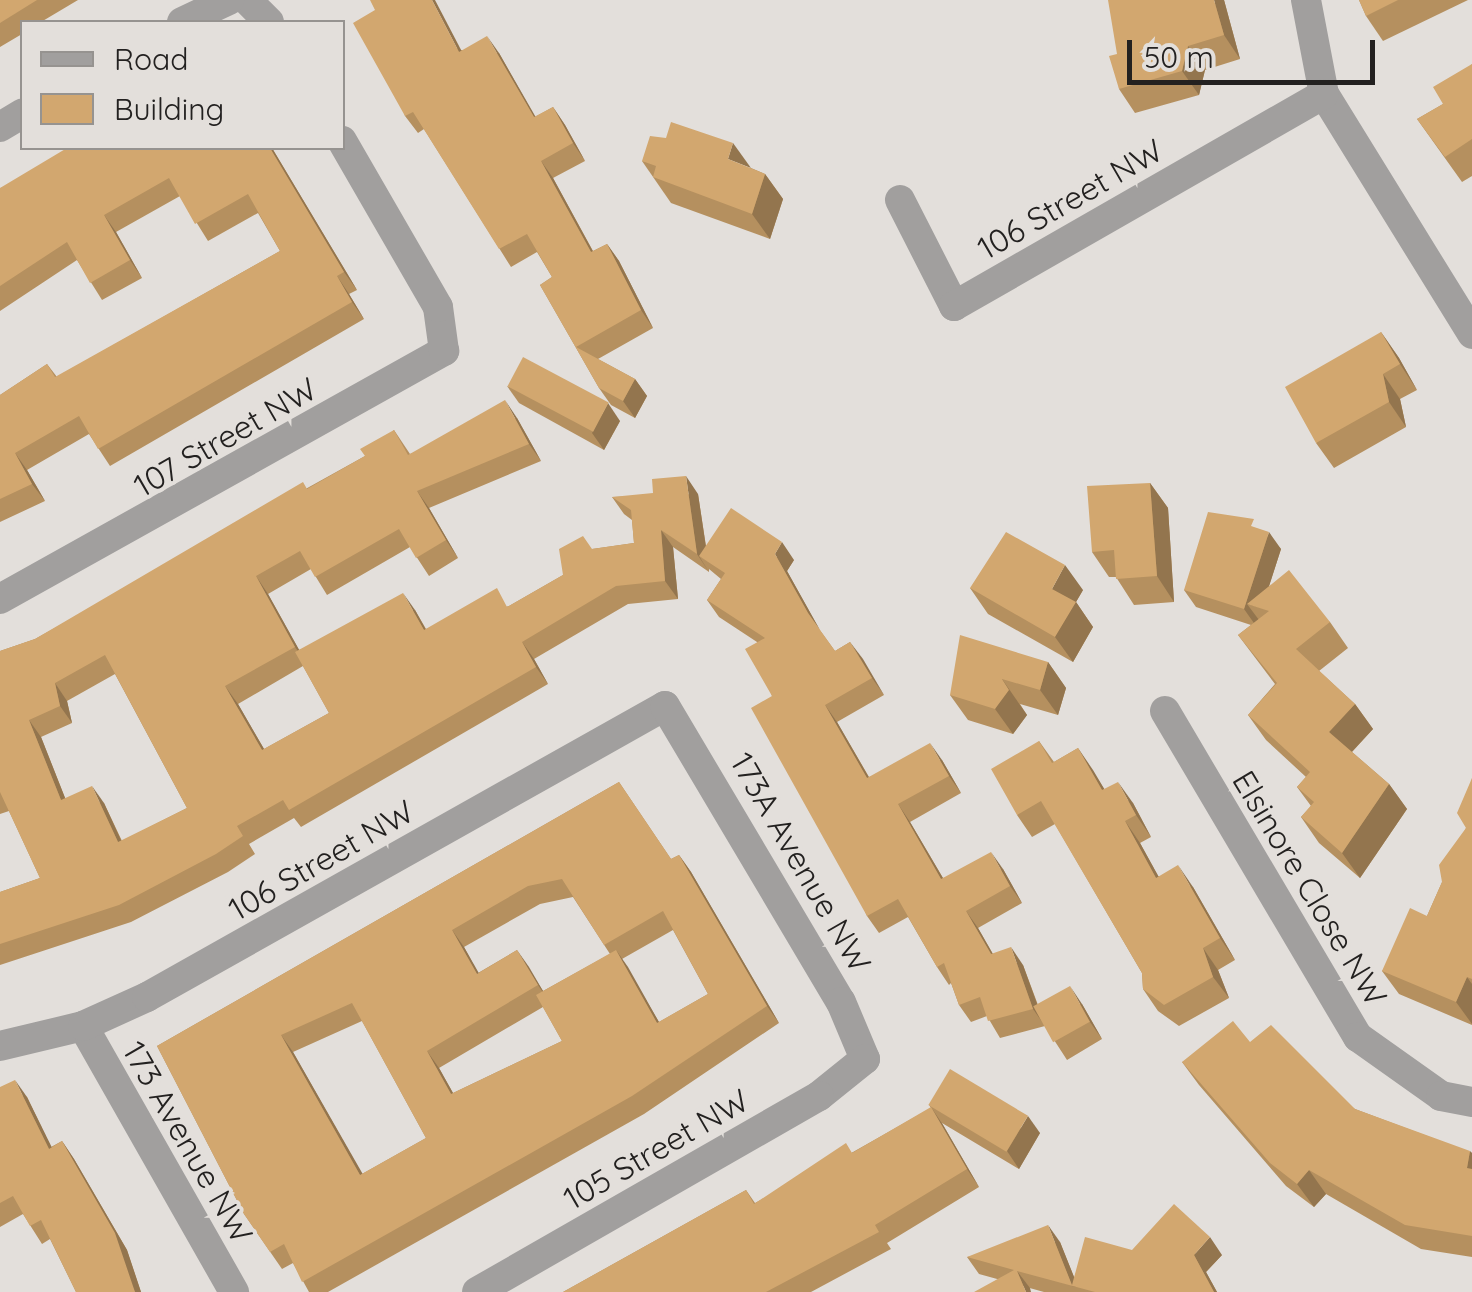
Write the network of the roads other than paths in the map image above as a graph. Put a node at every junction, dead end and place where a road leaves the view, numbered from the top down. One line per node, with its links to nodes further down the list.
1 (228, 0): 4 (street)
2 (247, 0): 5 (street)
3 (1306, 0): 6 (street)
4 (186, 20)
5 (266, 20)
6 (1324, 94): 8 (street, 106 Street NW); 9 (street)
7 (345, 146): 10 (street, 107 Street NW)
8 (900, 200)
9 (1472, 334)
10 (0, 599)
11 (665, 706): 13 (street, 106 Street NW); 15 (street, 173A Avenue NW)
12 (1165, 710): 16 (street, Elsinore Close NW)
13 (84, 1026): 14 (street, 106 Street NW); 17 (street, 173 Avenue NW)
14 (0, 1046)
15 (865, 1059): 18 (street, 105 Street NW)
16 (1472, 1102)
17 (234, 1292)
18 (477, 1292)

